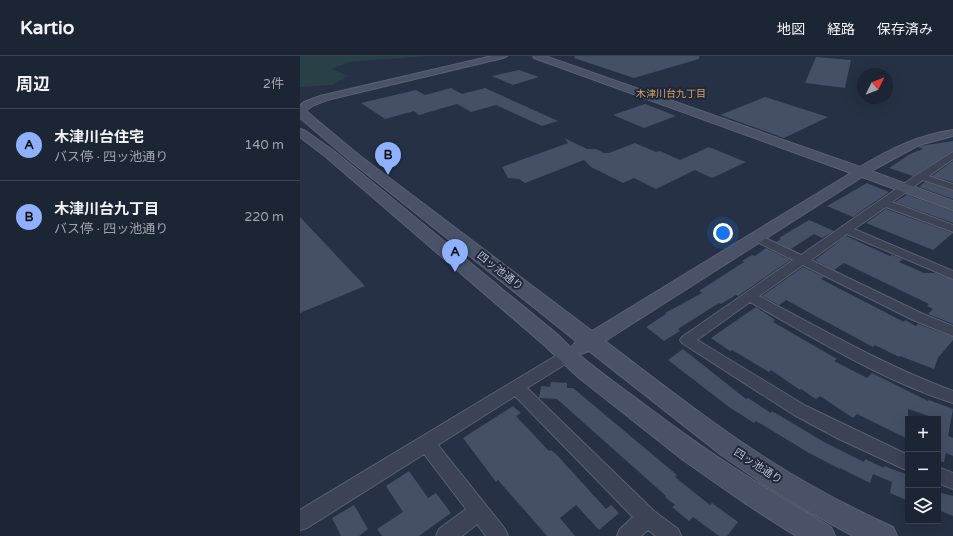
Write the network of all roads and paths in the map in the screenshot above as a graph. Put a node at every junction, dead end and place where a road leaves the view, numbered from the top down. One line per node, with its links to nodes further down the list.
1 (488, 56): 4 (main road)
2 (503, 56): 21 (main road, 四ッ池通り)
3 (537, 56): 8 (main road)
4 (300, 100)
5 (300, 132): 22 (main road, 四ッ池通り)
6 (953, 133): 8 (main road)
7 (953, 155): 9 (street)
8 (861, 172): 11 (main road); 16 (main road)
9 (921, 176): 10 (street); 11 (street)
10 (953, 187)
11 (904, 188): 12 (street); 13 (main road)
12 (885, 203): 14 (street); 15 (street)
13 (953, 206)
14 (953, 229)
15 (847, 230): 17 (street); 18 (street)
16 (757, 238): 17 (street); 21 (main road)
17 (801, 261): 19 (street); 20 (street)
18 (953, 275)
19 (751, 297): 24 (street); 26 (street)
20 (953, 331)
21 (590, 342): 22 (main road); 37 (main road, 四ッ池通り)
22 (567, 356): 23 (street); 36 (main road, 四ッ池通り)
23 (516, 388): 25 (street); 30 (street)
24 (953, 397)
25 (426, 443): 29 (street); 31 (street)
26 (905, 462)
27 (941, 476): 28 (street)
28 (953, 481)
29 (478, 512): 32 (street); 33 (street)
30 (647, 517): 34 (street); 35 (street)
31 (300, 521)
32 (446, 536)
33 (498, 536)
34 (627, 536)
35 (671, 536)
36 (821, 536)
37 (883, 536)

